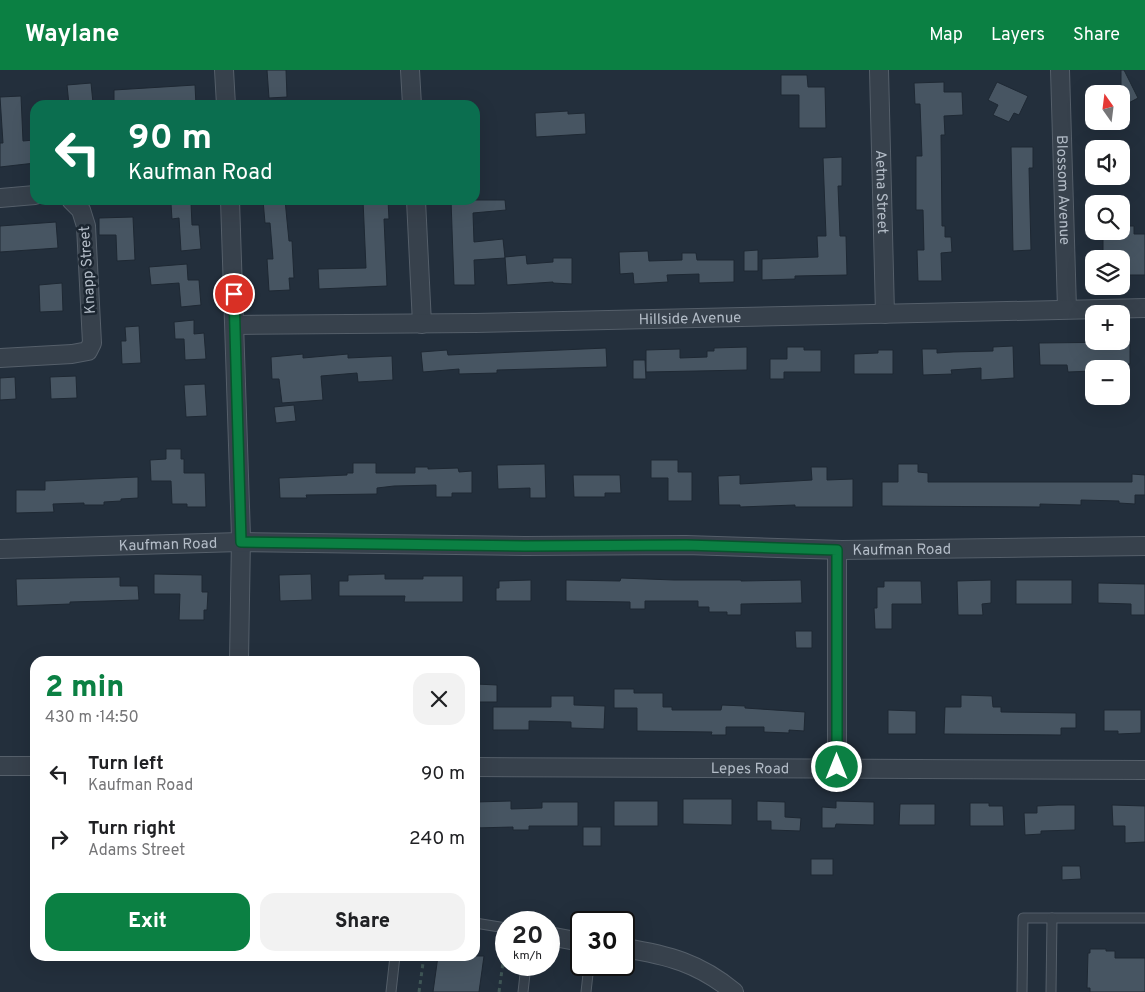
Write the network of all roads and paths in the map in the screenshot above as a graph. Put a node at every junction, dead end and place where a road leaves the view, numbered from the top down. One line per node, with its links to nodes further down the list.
1 (224, 70): 5 (street)
2 (410, 70): 6 (street)
3 (879, 70): 14 (street, Aetna Street)
4 (1060, 70): 13 (street, Blossom Avenue)
5 (226, 100)
6 (412, 100)
7 (30, 195): 8 (street)
8 (0, 198)
9 (76, 205): 17 (street, Knapp Street)
10 (230, 205): 16 (street)
11 (416, 205): 15 (street)
12 (1145, 308): 13 (street, Hillside Avenue)
13 (1067, 309): 14 (street, Hillside Avenue)
14 (885, 314): 15 (street, Hillside Avenue)
15 (422, 324): 16 (street, Hillside Avenue)
16 (235, 325): 18 (street)
17 (0, 358)
18 (241, 542): 20 (street, Kaufman Road); 21 (street, Kaufman Road); 22 (street)
19 (1145, 546): 21 (street, Kaufman Road)
20 (0, 549)
21 (837, 550): 26 (street)
22 (239, 656)
23 (0, 766): 24 (street)
24 (30, 766)
25 (480, 767): 26 (street, Lepes Road)
26 (837, 767): 27 (street, Lepes Road)
27 (1145, 770)
28 (1052, 918): 29 (lane); 44 (lane); 45 (lane)
29 (1145, 918)
30 (480, 924): 31 (lane)
31 (495, 926)
32 (635, 950): 43 (street)
33 (394, 961): 38 (lane)
34 (423, 961): 39 (path)
35 (501, 976): 40 (path)
36 (525, 976): 41 (lane)
37 (588, 976): 42 (lane)
38 (390, 992)
39 (418, 992)
40 (499, 992)
41 (523, 992)
42 (586, 992)
43 (734, 992)
44 (1022, 992)
45 (1051, 992)

